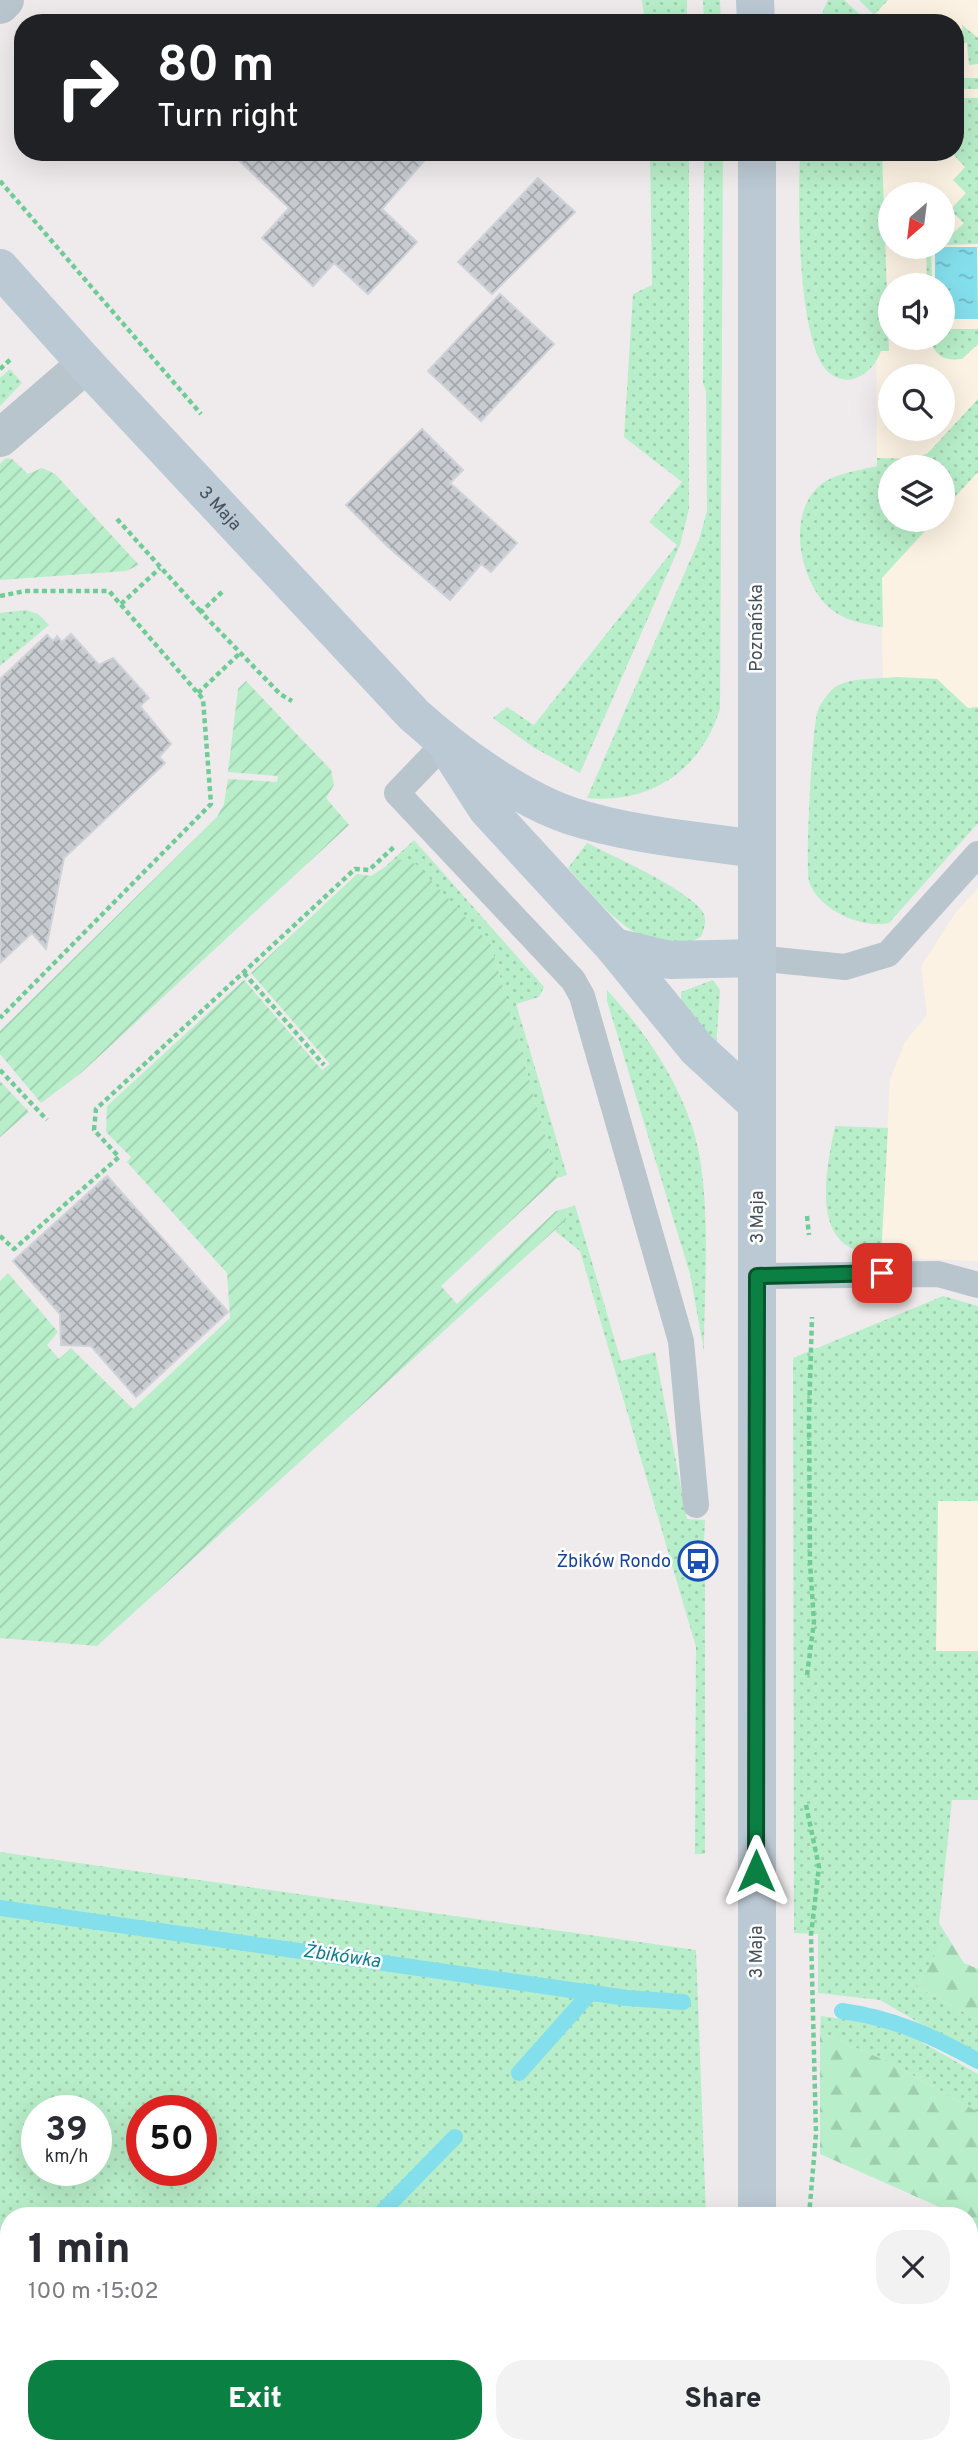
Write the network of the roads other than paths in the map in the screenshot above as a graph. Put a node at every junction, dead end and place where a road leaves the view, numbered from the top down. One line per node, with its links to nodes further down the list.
1 (5, 0): 2 (street)
2 (0, 5)
3 (757, 161): 8 (main road, Poznańska)
4 (0, 268): 5 (main road, 3 Maja)
5 (86, 364): 6 (street); 7 (main road, 3 Maja)
6 (0, 438)
7 (445, 743): 8 (main road, 3 Maja); 10 (main road, 3 Maja); 15 (lane)
8 (755, 849): 11 (main road, Poznańska)
9 (978, 854): 11 (lane)
10 (614, 947): 11 (main road); 12 (main road, 3 Maja)
11 (756, 958): 12 (main road, Poznańska)
12 (757, 1104): 13 (main road, 3 Maja)
13 (757, 1276): 14 (lane); 16 (main road, 3 Maja)
14 (978, 1285)
15 (696, 1505)
16 (757, 2207)

